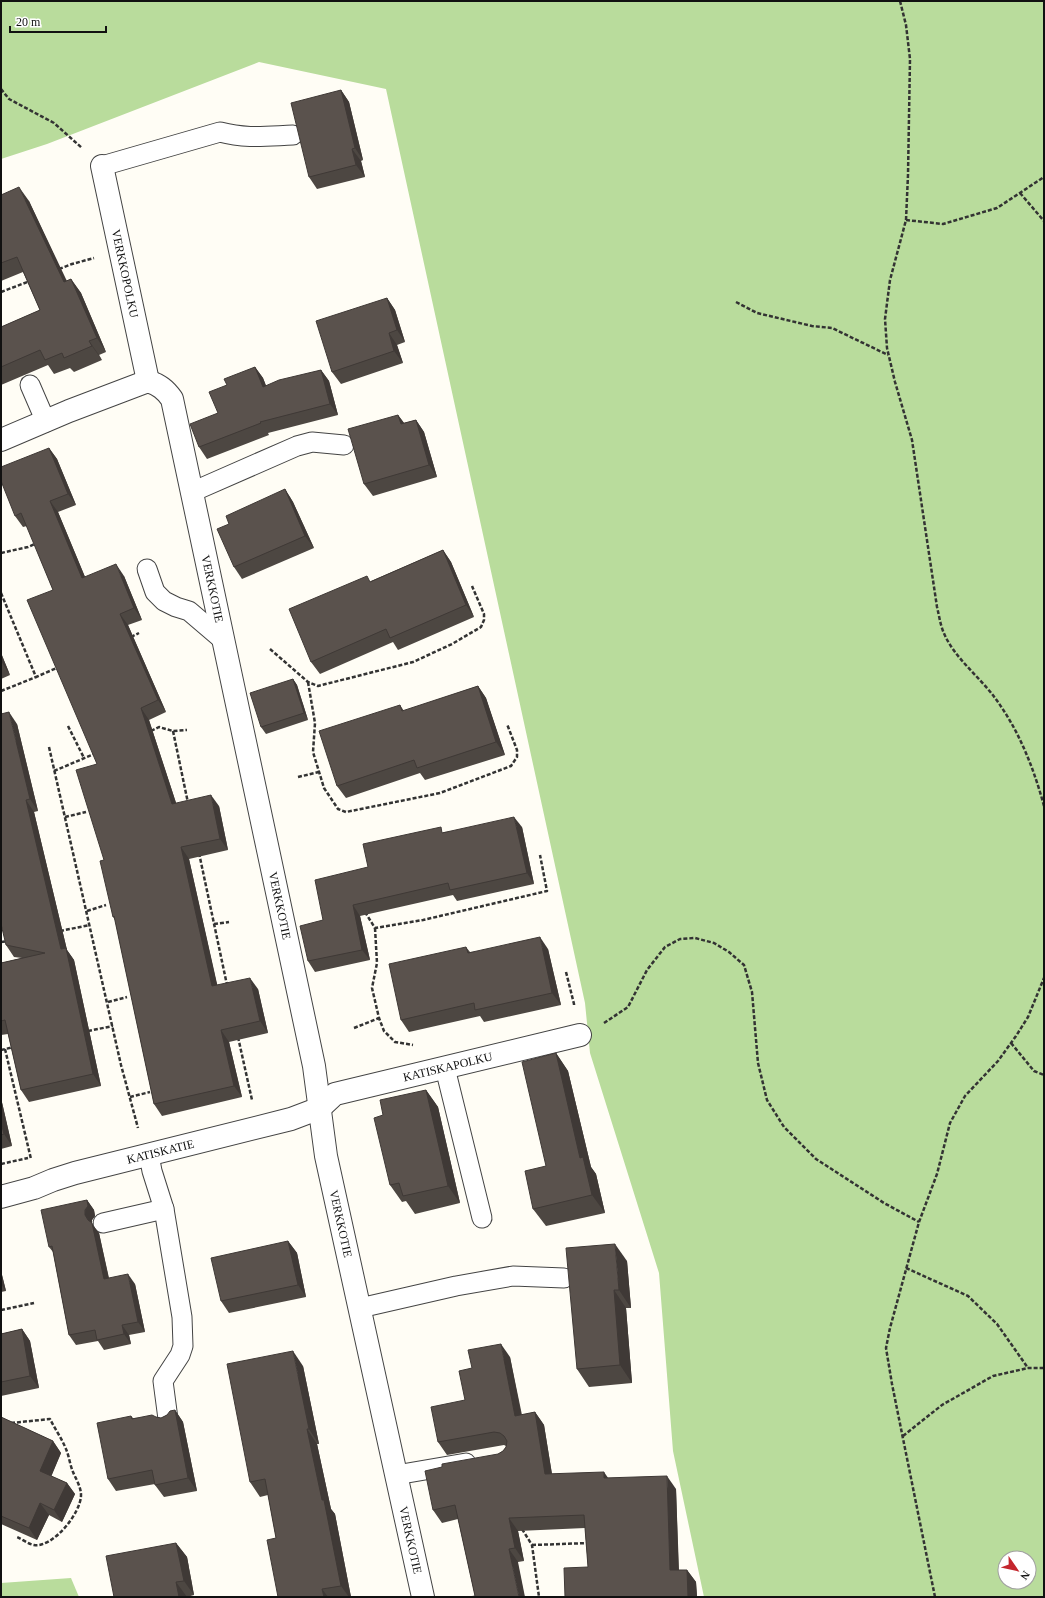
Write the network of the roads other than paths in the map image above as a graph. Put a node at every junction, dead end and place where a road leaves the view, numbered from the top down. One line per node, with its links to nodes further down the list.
1 (293, 135): 2 (lane)
2 (102, 166): 3 (street, VERKKOPOLKU)
3 (148, 381): 5 (street); 8 (street, VERKKOTIE)
4 (30, 385): 5 (lane)
5 (46, 422): 6 (street)
6 (1, 440)
7 (344, 445): 8 (lane)
8 (192, 492): 10 (street, VERKKOTIE)
9 (147, 568): 10 (lane)
10 (223, 640): 13 (street, VERKKOTIE)
11 (580, 1035): 12 (street, KATISKAPOLKU)
12 (445, 1068): 13 (street, KATISKAPOLKU); 17 (lane)
13 (320, 1108): 14 (street, KATISKATIE); 20 (street, VERKKOTIE)
14 (149, 1155): 15 (street, KATISKATIE); 16 (lane)
15 (1, 1197)
16 (164, 1210): 18 (lane); 21 (lane)
17 (482, 1218)
18 (103, 1223)
19 (564, 1278): 20 (lane)
20 (360, 1308): 23 (street, VERKKOTIE)
21 (168, 1418)
22 (482, 1460): 23 (lane)
23 (396, 1474): 24 (street, VERKKOTIE)
24 (423, 1597)

